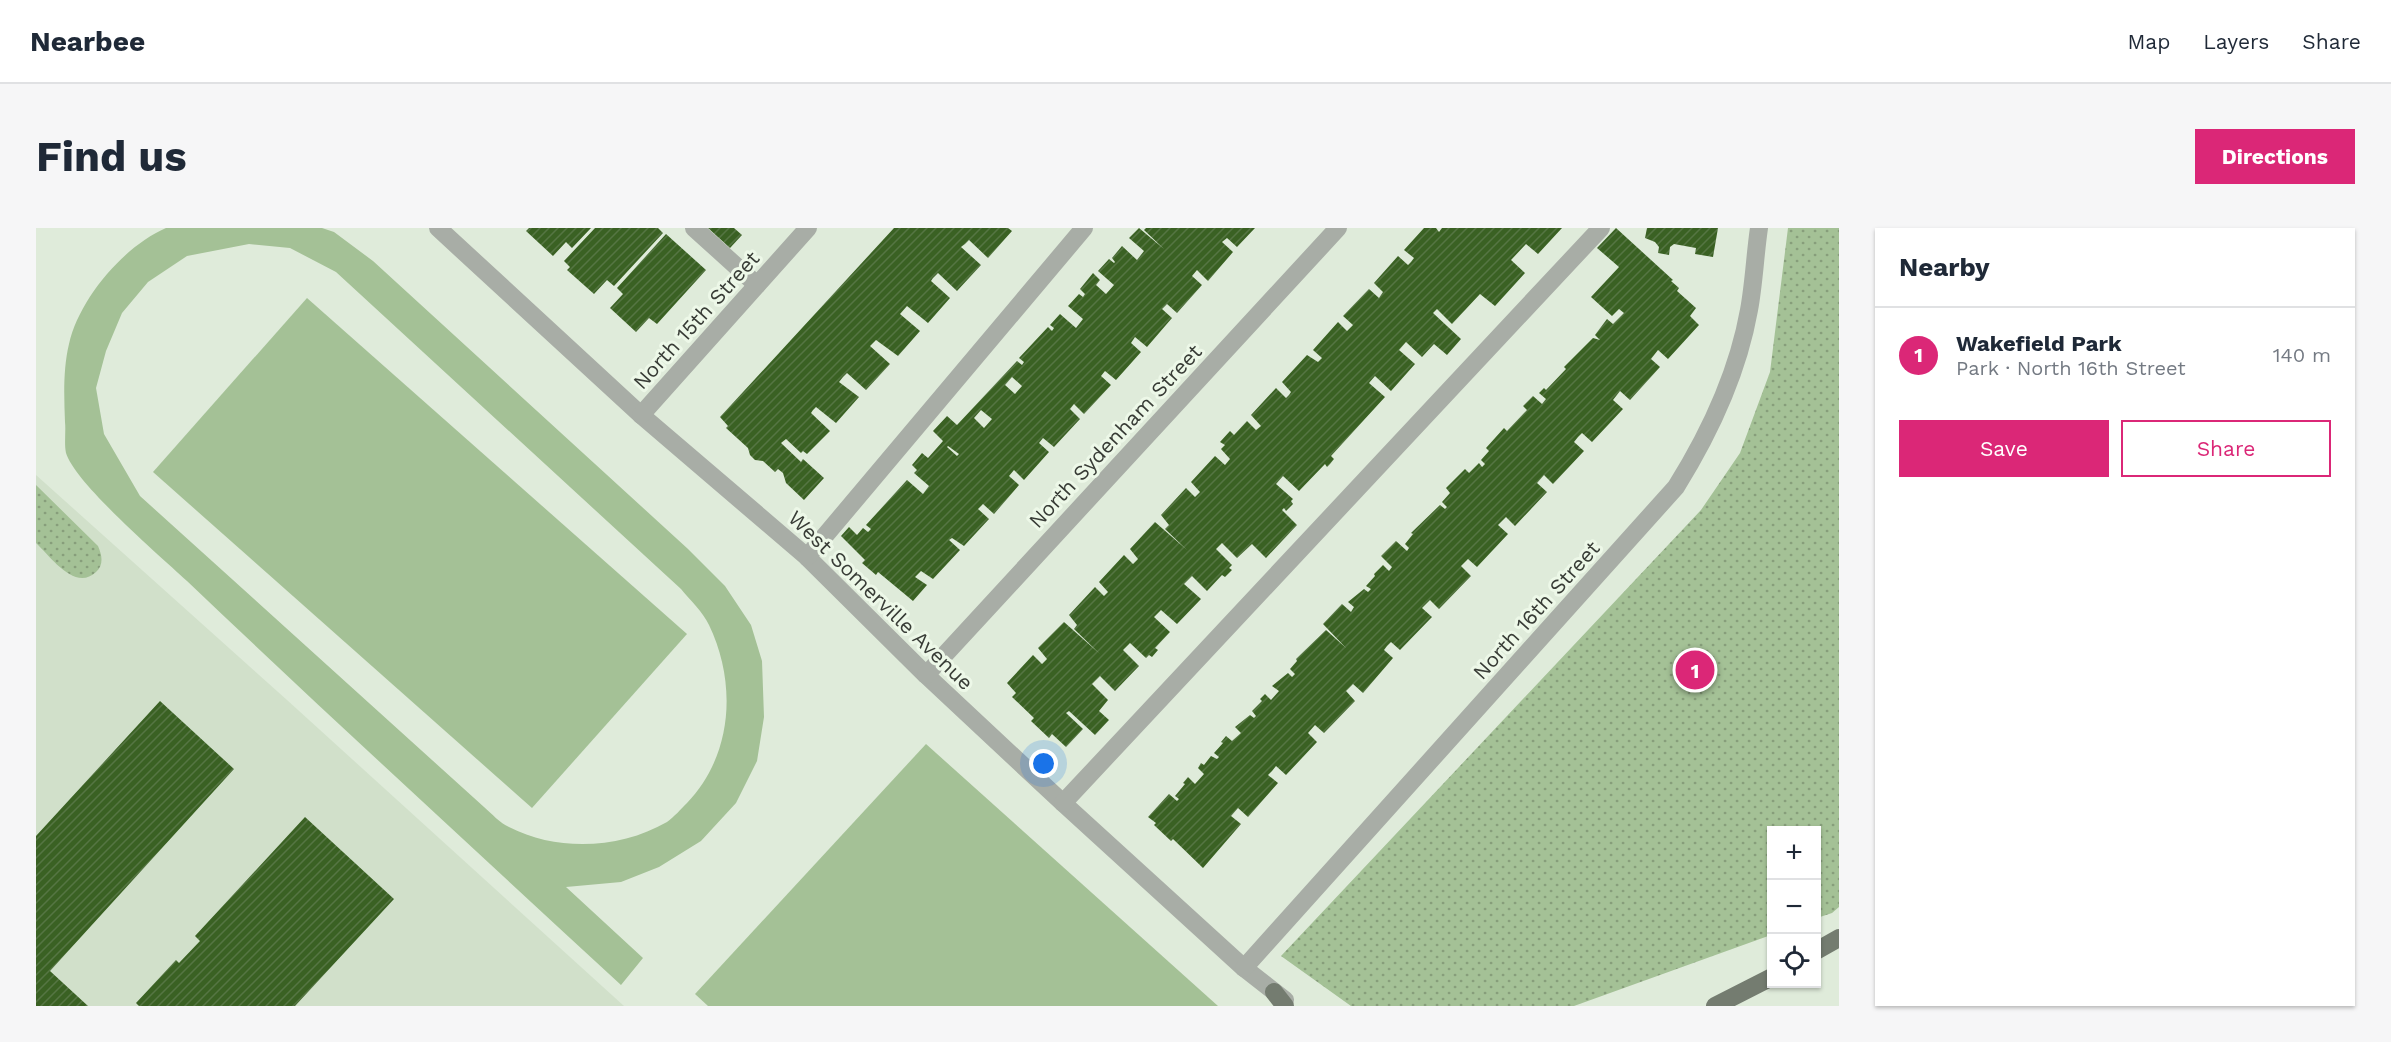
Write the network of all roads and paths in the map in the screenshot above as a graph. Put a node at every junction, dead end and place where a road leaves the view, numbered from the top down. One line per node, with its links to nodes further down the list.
1 (438, 228): 9 (street, West Somerville Avenue)
2 (694, 228): 8 (street)
3 (808, 228): 8 (street, North 15th Street)
4 (1084, 228): 10 (street)
5 (1338, 228): 11 (street, North Sydenham Street)
6 (1601, 228): 12 (street)
7 (1759, 228): 15 (street, North 16th Street)
8 (757, 285): 9 (street, North 15th Street)
9 (641, 415): 10 (street, West Somerville Avenue)
10 (807, 557): 11 (street, West Somerville Avenue)
11 (926, 675): 12 (street, West Somerville Avenue)
12 (1063, 803): 15 (street, West Somerville Avenue)
13 (1839, 938): 14 (main road)
14 (1821, 948)
15 (1244, 968): 17 (street, West Somerville Avenue)
16 (1767, 980): 19 (main road)
17 (1280, 999): 18 (street, West Somerville Avenue)
18 (1292, 1006)
19 (1715, 1006)

